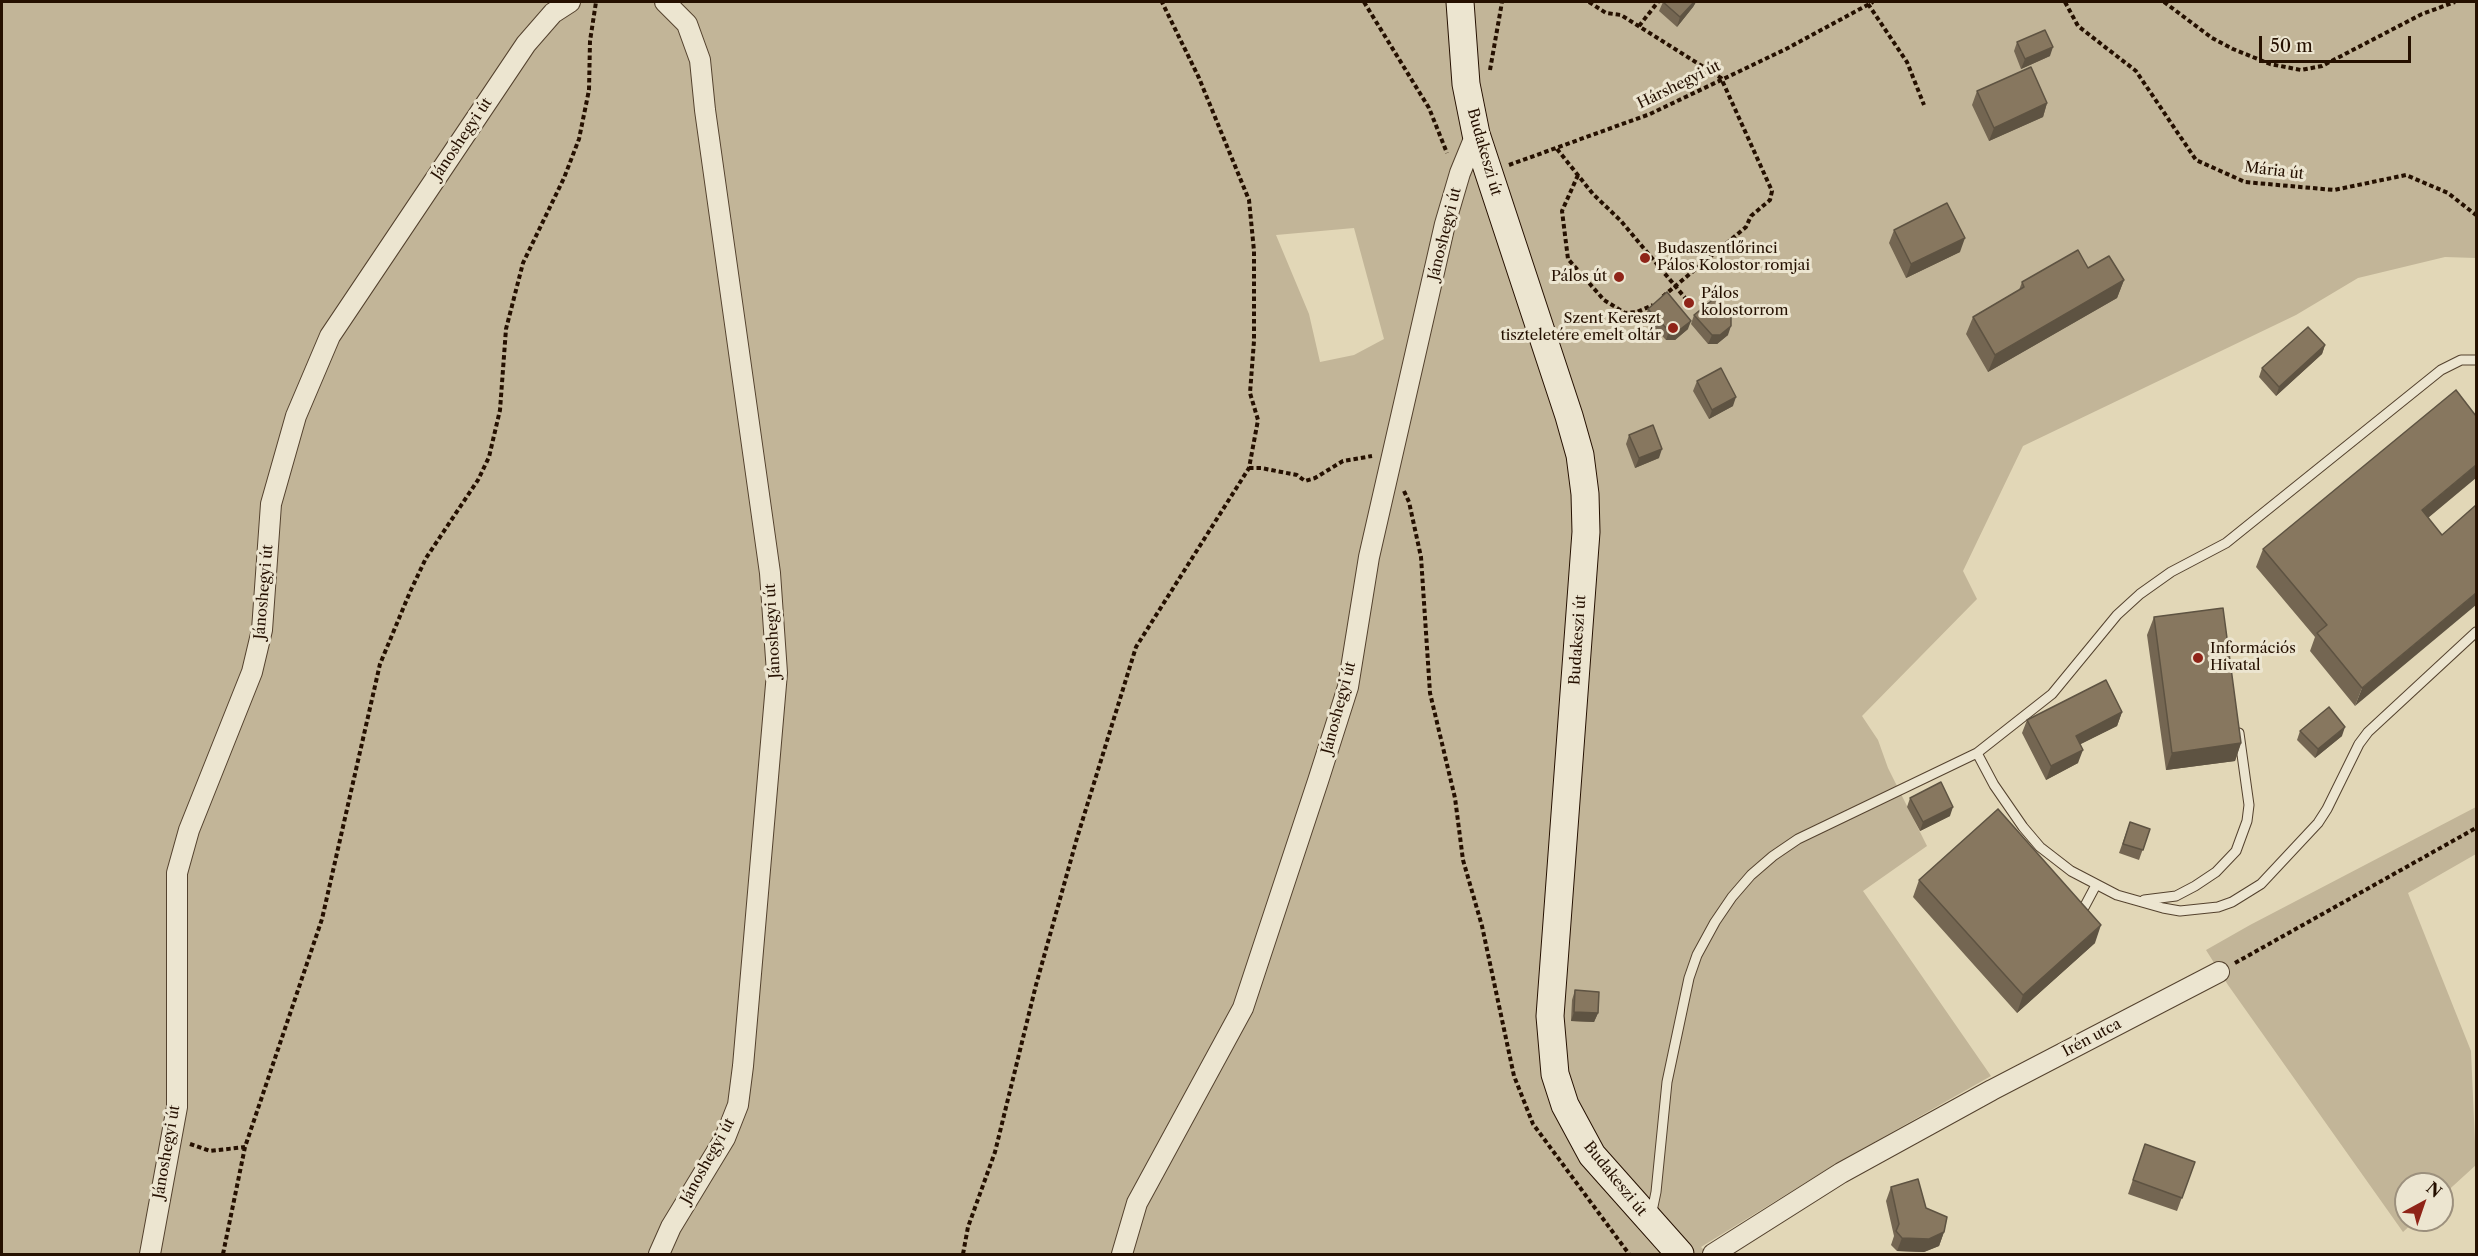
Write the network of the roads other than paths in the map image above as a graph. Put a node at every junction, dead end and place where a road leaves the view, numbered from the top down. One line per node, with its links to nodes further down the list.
1 (570, 2): 17 (street, Jánoshegyi út)
2 (665, 2): 18 (street, Jánoshegyi út)
3 (1460, 2): 4 (main road, Budakeszi út)
4 (1476, 134): 5 (main road, Budakeszi út); 6 (street, Jánoshegyi út)
5 (1488, 172): 6 (street); 15 (main road, Budakeszi út)
6 (1460, 173): 19 (street, Jánoshegyi út)
7 (2476, 360): 10 (lane)
8 (2476, 632): 12 (lane)
9 (2238, 722): 12 (lane)
10 (1977, 753): 11 (lane); 15 (lane)
11 (2096, 885): 12 (lane); 13 (lane)
12 (2138, 901)
13 (2079, 917)
14 (2219, 972): 20 (street, Irén utca)
15 (1650, 1221): 16 (main road, Budakeszi út)
16 (1676, 1250)
17 (150, 1254)
18 (659, 1254)
19 (1122, 1254)
20 (1713, 1254)

